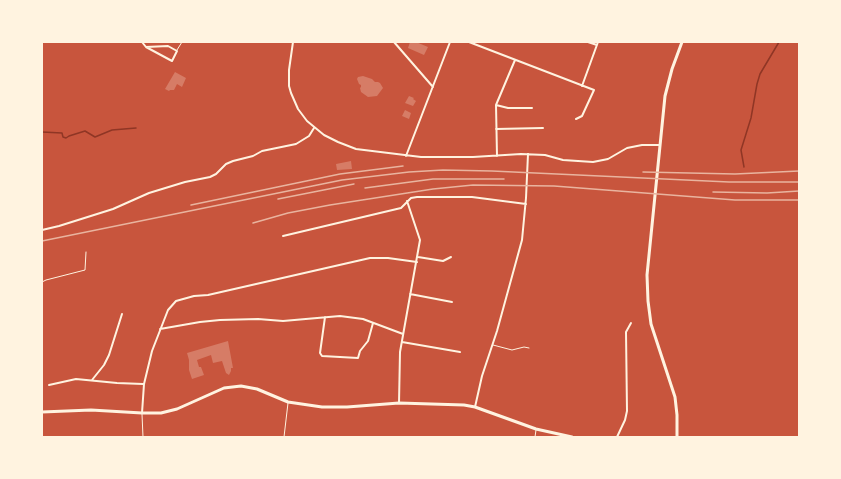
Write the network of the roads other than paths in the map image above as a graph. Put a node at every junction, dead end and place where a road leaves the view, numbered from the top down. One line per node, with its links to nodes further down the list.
1 (142, 42): 11 (street)
2 (182, 42): 12 (lane)
3 (293, 42): 19 (street)
4 (394, 42): 15 (street)
5 (450, 42): 15 (street)
6 (469, 42): 13 (street)
7 (588, 42): 10 (street)
8 (598, 42): 10 (street)
9 (682, 42): 22 (main road)
10 (597, 45): 14 (street)
11 (146, 47): 12 (street); 12 (street)
12 (177, 51)
13 (515, 60): 14 (street); 16 (street)
14 (582, 86): 18 (street)
15 (433, 87): 24 (street)
16 (496, 105): 17 (street); 21 (street)
17 (532, 108)
18 (576, 119)
19 (314, 128): 24 (street); 28 (street)
20 (543, 128): 21 (street)
21 (496, 129): 25 (street)
22 (661, 145): 23 (street); 61 (main road)
23 (528, 154): 25 (street); 27 (street)
24 (406, 156): 25 (street)
25 (497, 156)
26 (407, 202): 27 (street); 29 (street); 31 (street)
27 (526, 204): 44 (street)
28 (42, 230)
29 (283, 236)
30 (86, 252): 34 (lane)
31 (418, 257): 32 (street); 33 (street)
32 (451, 257)
33 (417, 262): 35 (street); 41 (street)
34 (42, 282)
35 (410, 294): 36 (street); 42 (street)
36 (452, 302)
37 (122, 314): 47 (street)
38 (325, 317): 39 (street); 39 (street); 41 (street)
39 (373, 323): 42 (street)
40 (631, 323): 60 (street)
41 (160, 330): 48 (street)
42 (403, 334): 43 (street)
43 (402, 342): 46 (street); 51 (street)
44 (492, 345): 45 (lane); 52 (street)
45 (529, 348)
46 (460, 352)
47 (92, 380): 48 (street); 49 (street)
48 (144, 384): 54 (street)
49 (49, 385)
50 (288, 402): 51 (main road); 54 (main road); 57 (lane)
51 (399, 403): 52 (main road)
52 (474, 407): 55 (main road)
53 (42, 412): 54 (main road)
54 (142, 413): 56 (lane)
55 (536, 429): 58 (lane); 59 (main road)
56 (143, 437)
57 (284, 437)
58 (535, 437)
59 (572, 437)
60 (617, 437)
61 (678, 437)

